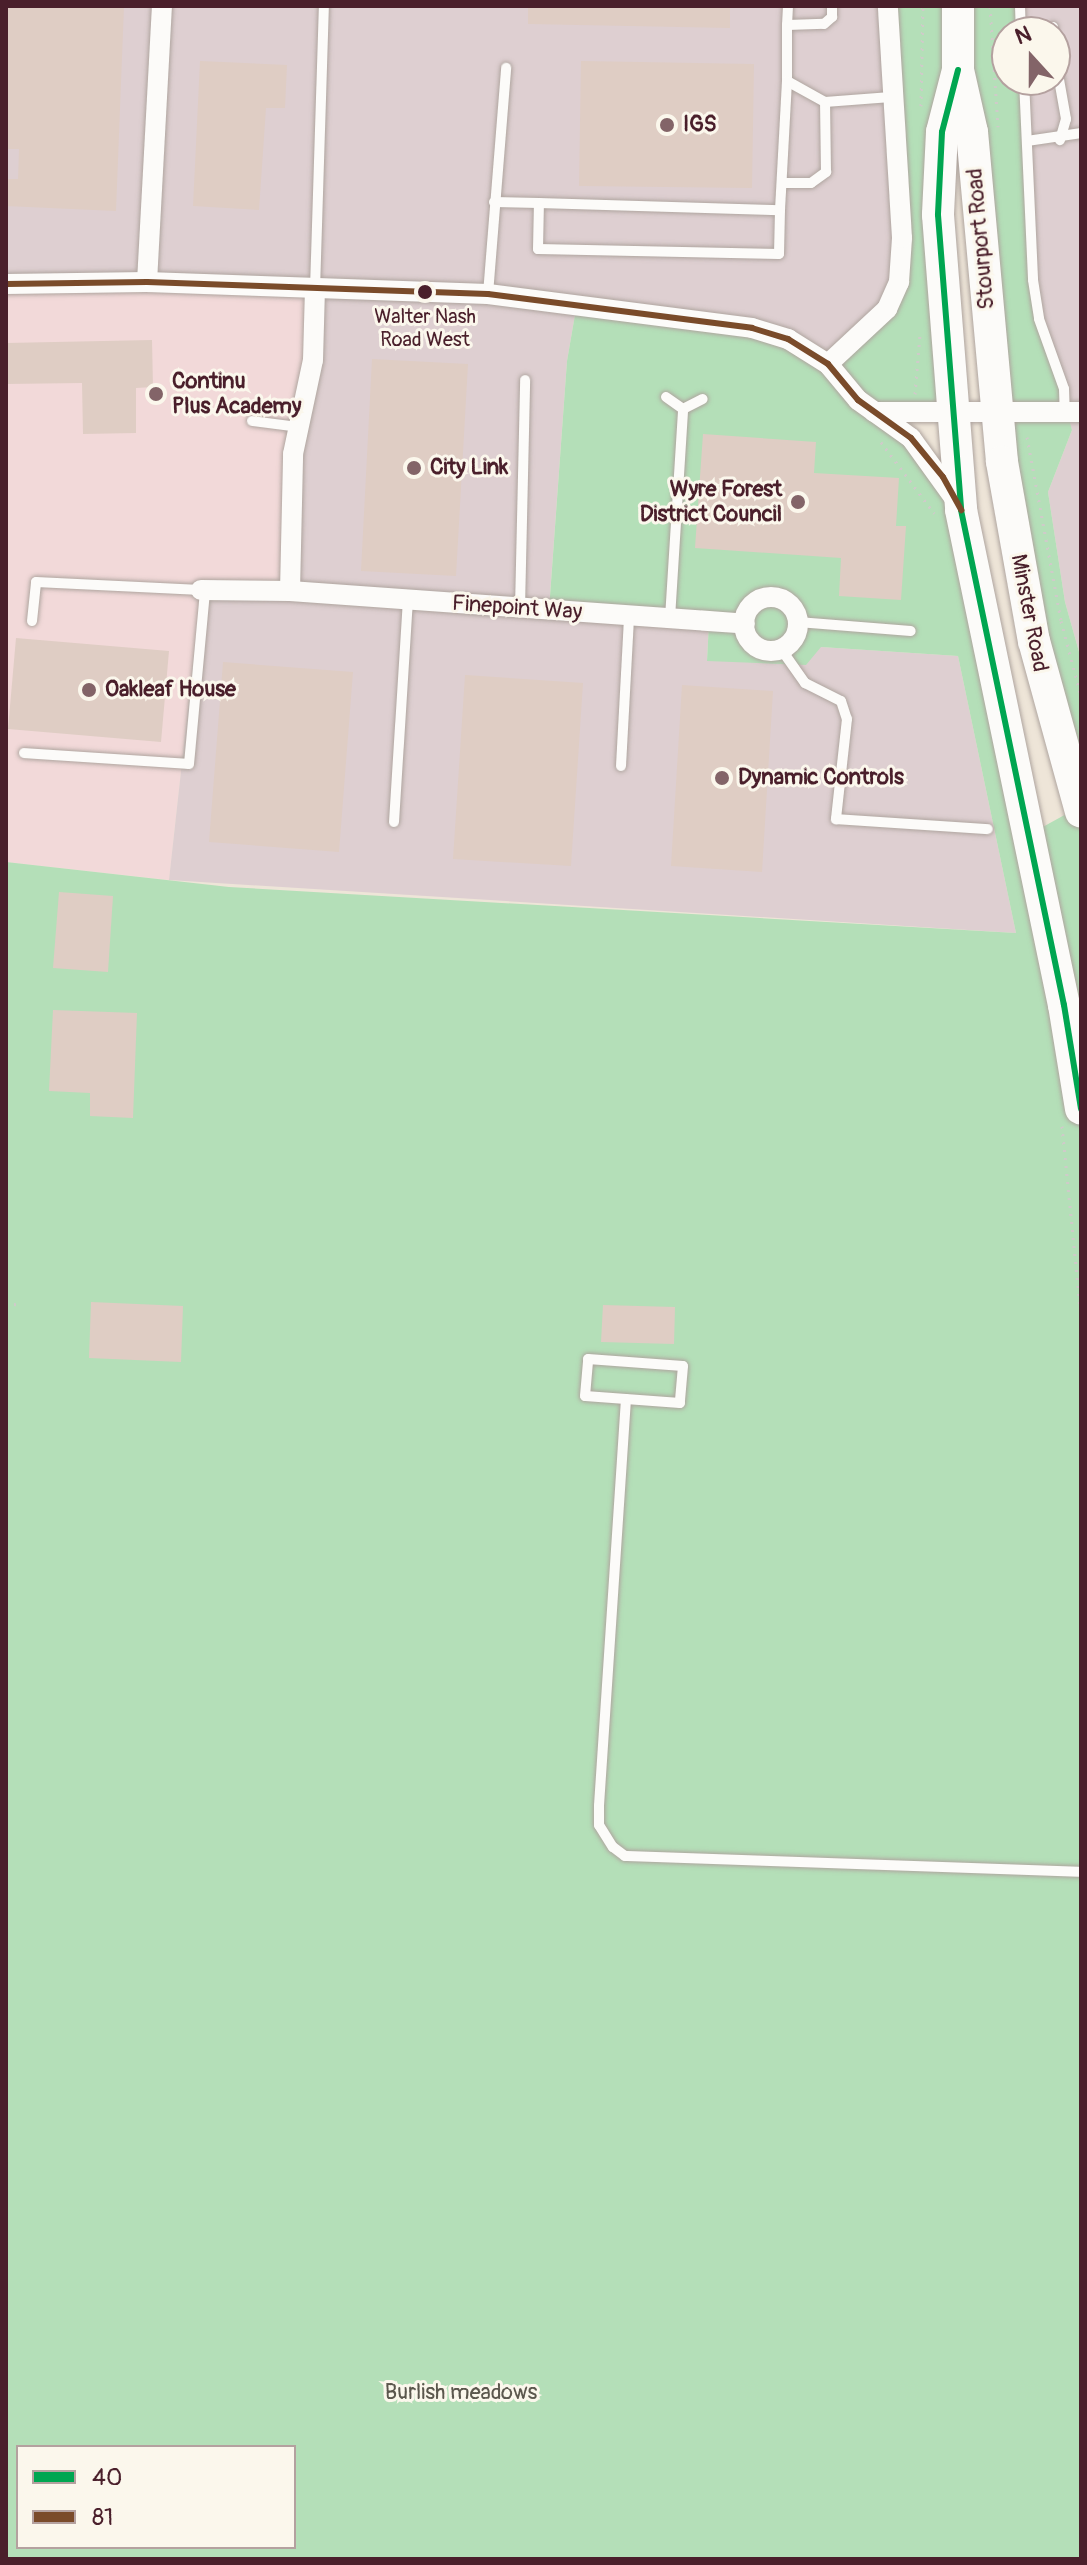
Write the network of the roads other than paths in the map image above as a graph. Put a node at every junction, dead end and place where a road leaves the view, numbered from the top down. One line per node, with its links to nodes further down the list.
1 (162, 6): 22 (street)
2 (324, 6): 24 (lane)
3 (788, 6): 7 (lane)
4 (832, 6): 7 (lane)
5 (888, 6): 13 (street)
6 (958, 6): 9 (main road, Stourport Road)
7 (787, 25): 10 (lane)
8 (506, 68): 19 (lane)
9 (958, 70): 31 (main road, Stourport Road); 32 (main road, Stourport Road)
10 (787, 81): 14 (lane); 18 (lane)
11 (1025, 96): 17 (lane)
12 (1062, 96): 16 (lane)
13 (891, 97): 14 (lane); 26 (street)
14 (825, 102): 18 (lane)
15 (1081, 133): 16 (lane)
16 (1060, 140): 17 (lane)
17 (1027, 141): 34 (lane)
18 (782, 183): 21 (lane)
19 (494, 202): 20 (lane); 25 (lane)
20 (539, 203): 21 (lane); 21 (lane)
21 (780, 210)
22 (147, 282): 23 (street); 24 (street)
23 (6, 284)
24 (315, 289): 25 (street); 36 (street)
25 (488, 294): 26 (street)
26 (828, 364): 33 (street)
27 (525, 380): 41 (lane)
28 (666, 397): 30 (lane)
29 (703, 399): 30 (lane)
30 (683, 409): 43 (lane)
31 (952, 410): 32 (street); 33 (street); 37 (main road, Minster Road)
32 (1009, 410): 34 (street); 51 (main road, Minster Road)
33 (874, 412): 37 (street)
34 (1073, 412)
35 (252, 421): 36 (lane)
36 (299, 427): 39 (street)
37 (951, 516): 54 (main road, Minster Road)
38 (203, 590): 39 (street, Finepoint Way); 44 (lane); 49 (lane)
39 (290, 591): 40 (street, Finepoint Way)
40 (408, 599): 41 (street, Finepoint Way); 52 (lane)
41 (520, 608): 42 (street, Finepoint Way)
42 (629, 616): 43 (street, Finepoint Way); 50 (lane)
43 (670, 618): 46 (street, Finepoint Way)
44 (32, 621)
45 (798, 622): 46 (street); 47 (lane); 48 (street)
46 (745, 624): 48 (street)
47 (911, 631)
48 (781, 649): 53 (lane)
49 (24, 753)
50 (621, 766)
51 (1081, 812)
52 (394, 822)
53 (988, 829)
54 (1071, 1110)
55 (626, 1399): 55 (lane); 56 (lane)
56 (1081, 1872)

